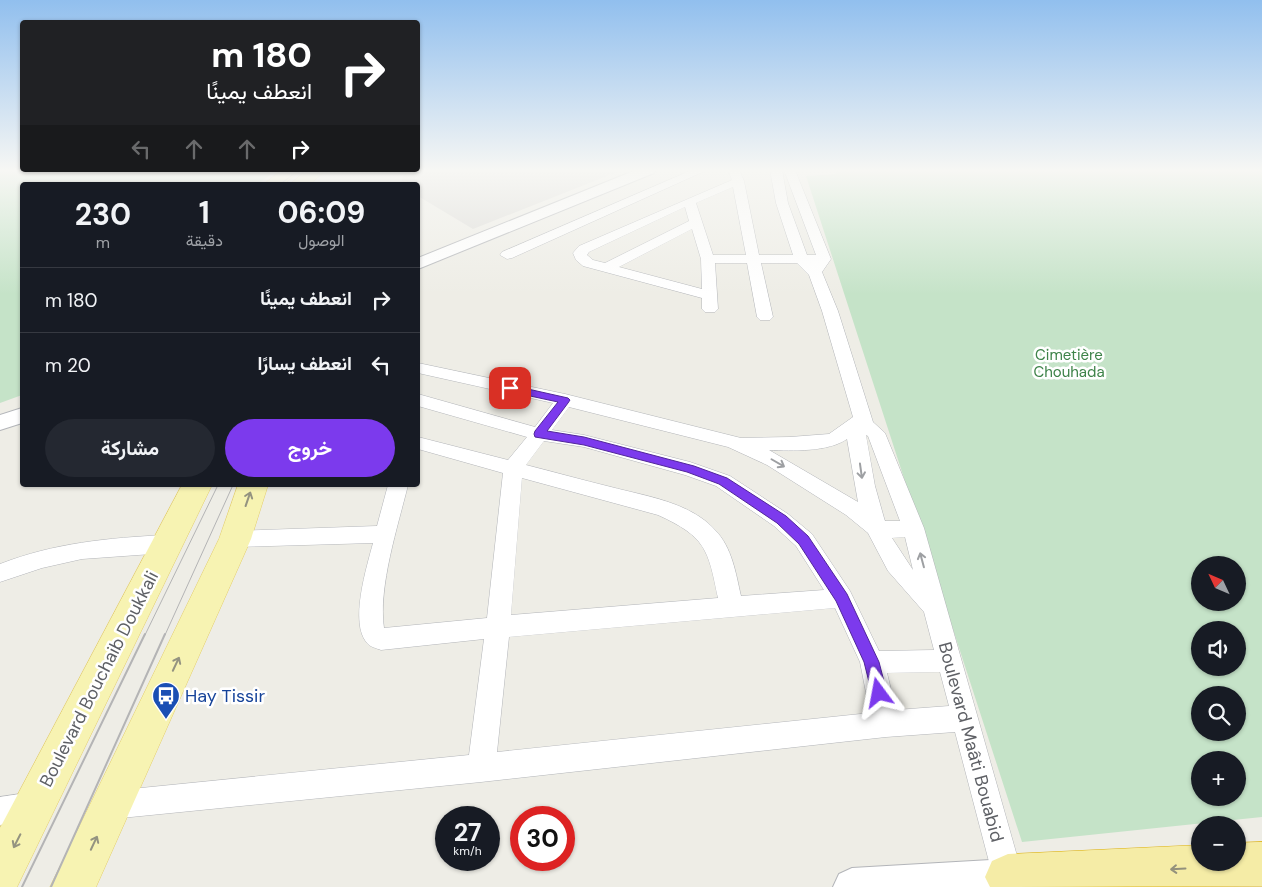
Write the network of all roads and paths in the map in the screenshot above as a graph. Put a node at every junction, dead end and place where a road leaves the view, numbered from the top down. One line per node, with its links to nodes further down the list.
1 (547, 211): 14 (street)
2 (607, 211): 9 (street)
3 (666, 211): 15 (street)
4 (692, 211): 8 (street)
5 (743, 211): 12 (street)
6 (785, 211): 13 (street, Boulevard Maâti Bouabid)
7 (806, 211): 11 (street)
8 (696, 222): 10 (street); 15 (street)
9 (507, 255)
10 (708, 259): 12 (street); 15 (street)
11 (824, 259): 13 (street); 16 (street)
12 (752, 260): 13 (street); 17 (street)
13 (802, 260): 16 (street, Boulevard Maâti Bouabid)
14 (420, 263)
15 (607, 268)
16 (816, 274): 22 (street, Boulevard Maâti Bouabid)
17 (765, 317)
18 (420, 368): 19 (street)
19 (565, 400): 24 (street); 25 (street)
20 (420, 401): 24 (street)
21 (20, 416): 23 (street)
22 (864, 422): 25 (street); 31 (street, Boulevard Maâti Bouabid, one-way to 31); 32 (street, Boulevard Maâti Bouabid)
23 (0, 423)
24 (539, 434): 27 (street); 37 (street)
25 (734, 442): 31 (street, one-way to 31)
26 (420, 445): 27 (street)
27 (513, 468): 38 (street); 40 (street)
28 (196, 487): 35 (main road, Boulevard Bouchaib Doukkali)
29 (252, 487): 34 (main road, one-way to 29)
30 (397, 487): 33 (street)
31 (875, 527): 32 (street); 39 (street, Boulevard Maâti Bouabid)
32 (913, 528): 39 (street, Boulevard Maâti Bouabid, one-way to 32)
33 (385, 534): 34 (street); 40 (street)
34 (235, 539): 47 (main road, one-way to 34)
35 (166, 544): 36 (street); 46 (main road, Boulevard Bouchaib Doukkali)
36 (0, 572)
37 (842, 598): 38 (street); 42 (street)
38 (732, 607): 40 (street)
39 (935, 608): 41 (street, Boulevard Maâti Bouabid)
40 (498, 627): 45 (street)
41 (949, 661): 42 (street); 43 (street, Boulevard Maâti Bouabid)
42 (872, 662): 44 (street)
43 (965, 718): 44 (street); 51 (street, Boulevard Maâti Bouabid)
44 (886, 724): 45 (street)
45 (481, 768): 47 (street)
46 (36, 805): 48 (street); 50 (main road, Boulevard Bouchaib Doukkali, one-way to 50)
47 (111, 805): 52 (main road, one-way to 47)
48 (0, 811)
49 (1262, 864): 51 (highway, one-way to 51)
50 (0, 874)
51 (1008, 877): 53 (street)
52 (73, 887)
53 (852, 887)

